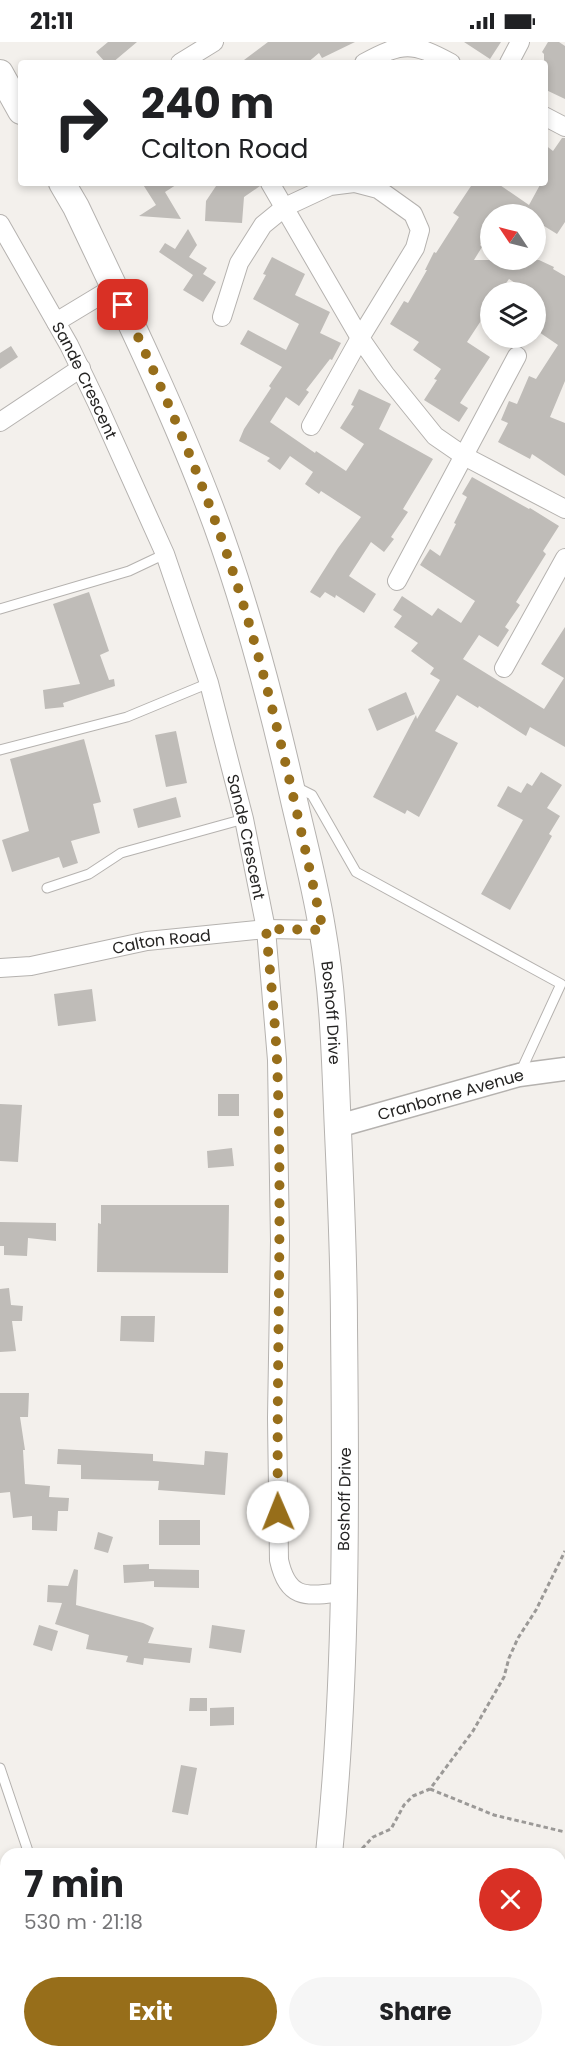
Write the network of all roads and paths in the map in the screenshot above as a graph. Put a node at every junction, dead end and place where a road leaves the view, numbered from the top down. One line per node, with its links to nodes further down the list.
1 (214, 42): 3 (street)
2 (520, 42): 6 (street)
3 (190, 60)
4 (369, 60): 5 (street)
5 (446, 60)
6 (511, 60)
7 (0, 73): 8 (main road)
8 (18, 106)
9 (548, 118): 10 (street)
10 (565, 127)
11 (64, 186): 17 (main road, Boshoff Drive)
12 (272, 186): 15 (street)
13 (330, 186): 15 (street)
14 (366, 186): 20 (street)
15 (285, 207): 18 (street); 20 (street)
16 (0, 224): 19 (street, Sande Crescent)
17 (114, 287): 19 (street); 34 (main road, Boshoff Drive)
18 (222, 317)
19 (56, 322): 22 (street, Sande Crescent)
20 (360, 338): 24 (street); 25 (street)
21 (517, 356): 25 (street)
22 (81, 368): 23 (street); 27 (street, Sande Crescent)
23 (0, 422)
24 (311, 426)
25 (464, 456): 26 (street); 29 (street)
26 (565, 509)
27 (165, 554): 30 (lane); 32 (street, Sande Crescent)
28 (565, 558): 31 (street)
29 (397, 581)
30 (0, 609)
31 (504, 668)
32 (208, 683): 33 (lane); 35 (street, Sande Crescent)
33 (0, 750)
34 (290, 784): 38 (main road, Boshoff Drive); 41 (lane)
35 (244, 819): 36 (lane); 37 (street, Sande Crescent)
36 (47, 888)
37 (266, 929): 38 (street, Calton Road); 39 (street, Calton Road); 44 (street, Sande Crescent)
38 (323, 930): 42 (main road, Boshoff Drive)
39 (0, 968)
40 (565, 1069): 41 (street, Cranborne Avenue)
41 (519, 1075): 42 (street, Cranborne Avenue)
42 (338, 1126): 44 (main road, Boshoff Drive)
43 (565, 1551): 46 (path)
44 (343, 1592): 49 (main road, Boshoff Drive)
45 (0, 1768): 48 (lane)
46 (430, 1789): 47 (path); 50 (path)
47 (565, 1832)
48 (27, 1848)
49 (330, 1848)
50 (363, 1848)

